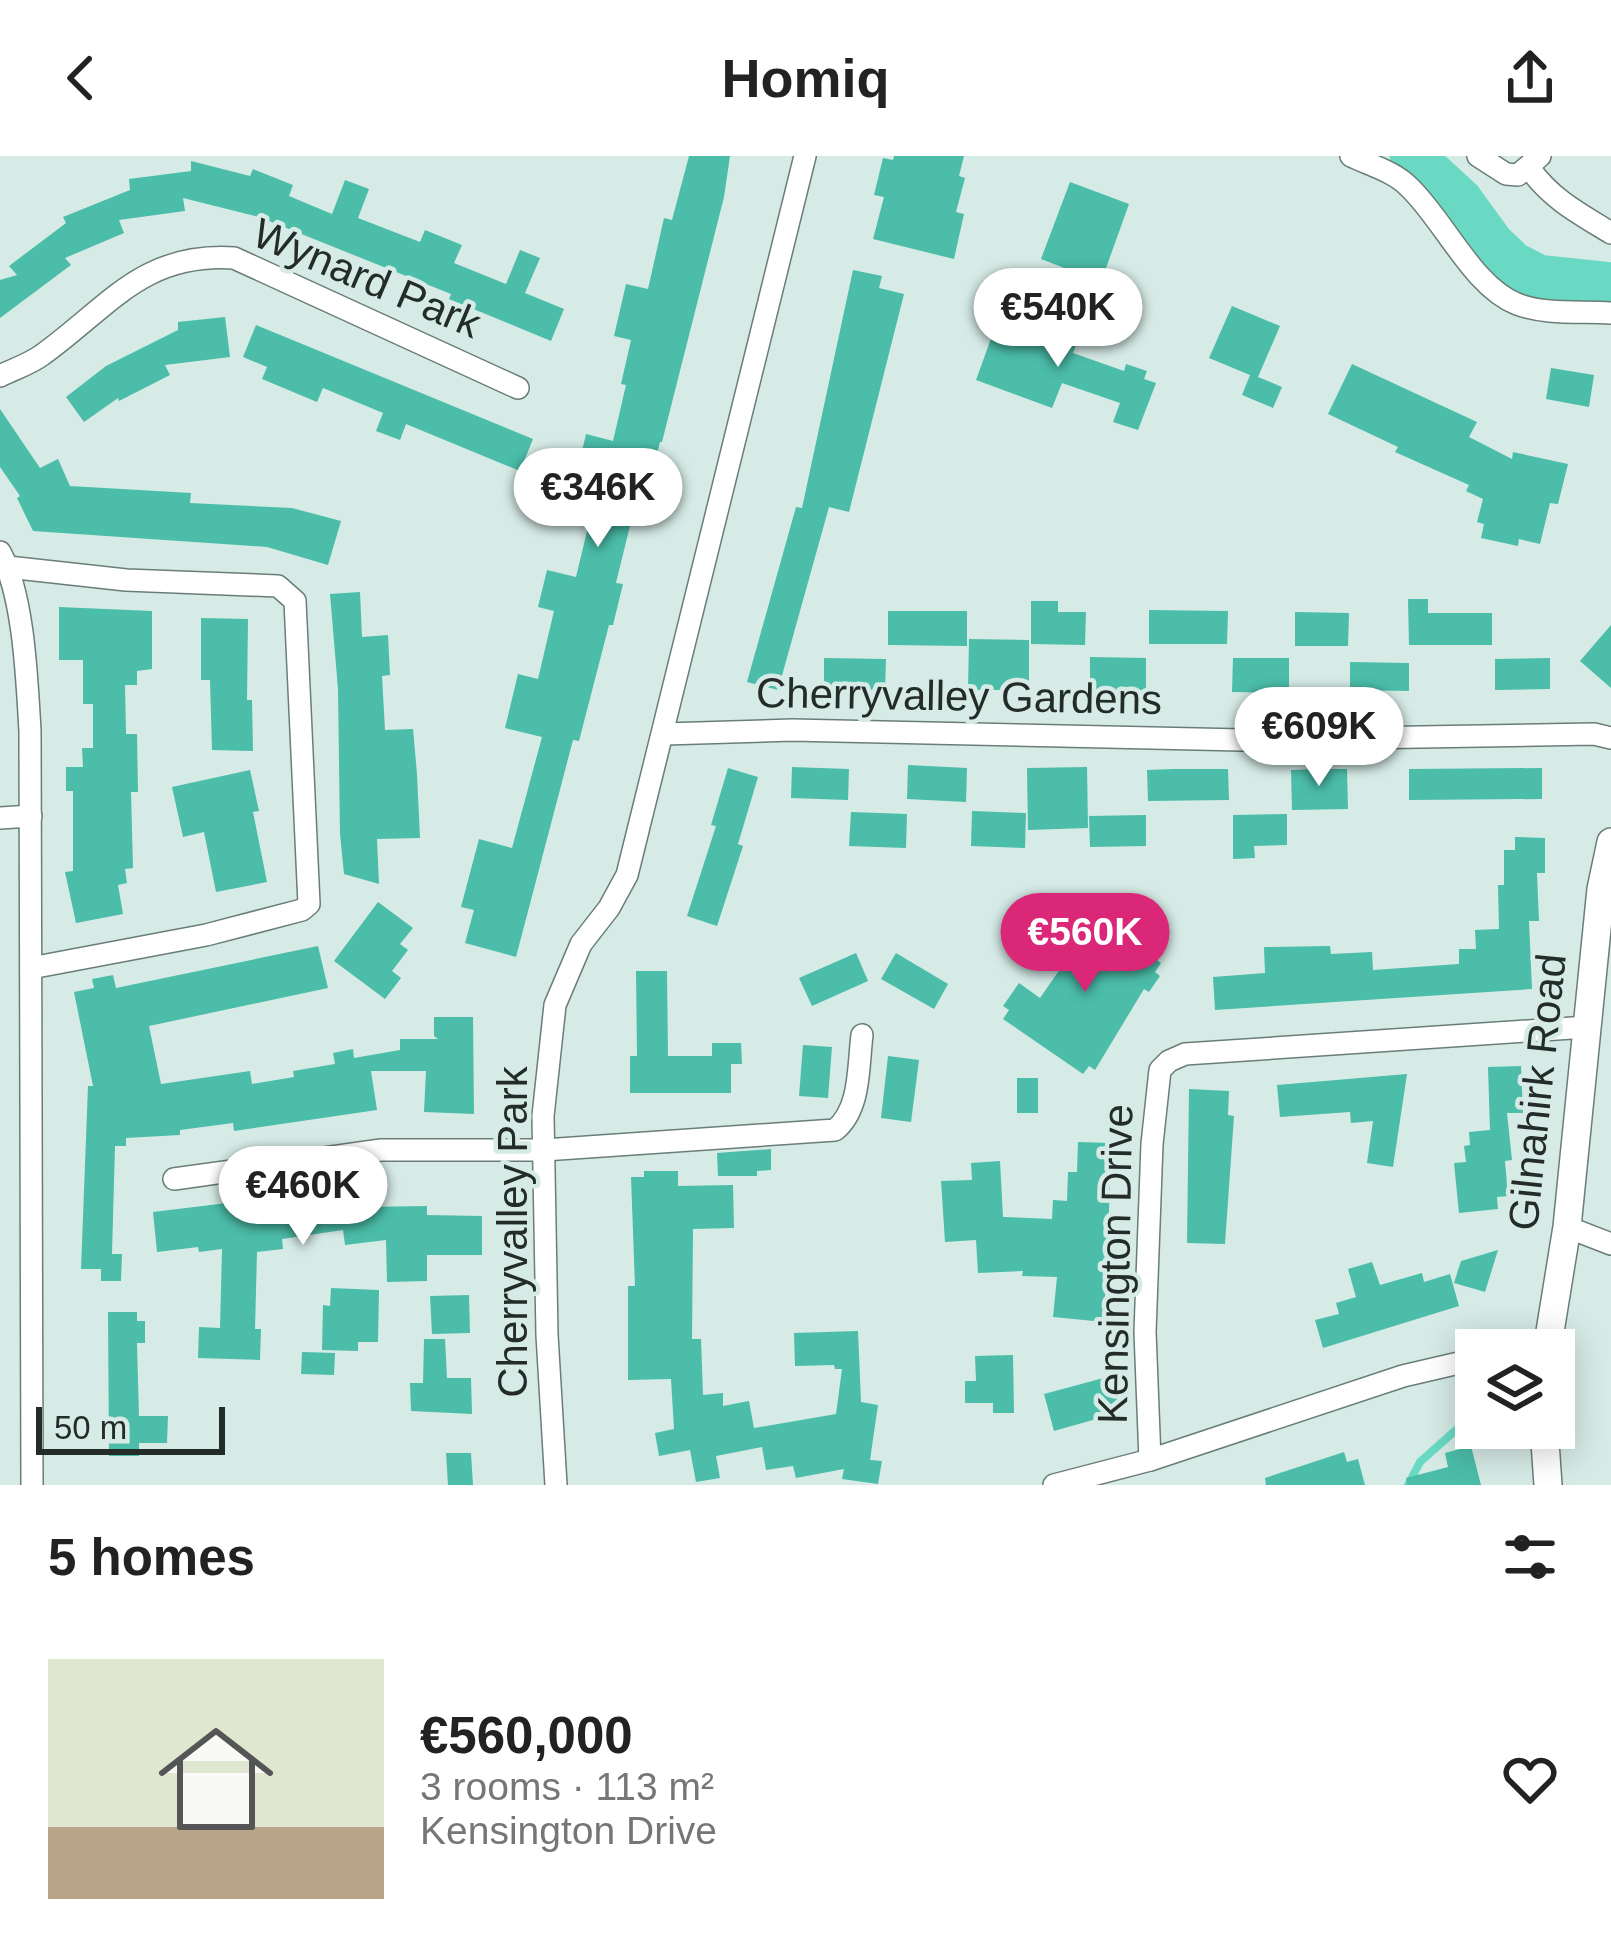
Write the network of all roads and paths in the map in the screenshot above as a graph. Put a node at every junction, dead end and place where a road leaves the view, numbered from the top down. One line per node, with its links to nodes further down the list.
1 (805, 156): 11 (street, Cherryvalley Park)
2 (1351, 156): 6 (street)
3 (1478, 156): 4 (street)
4 (1535, 162): 5 (street)
5 (1611, 232)
6 (1611, 313)
7 (0, 376): 8 (street, Wynard Park)
8 (518, 388)
9 (4, 559): 10 (street); 16 (street)
10 (7, 599): 13 (street)
11 (664, 734): 12 (street, Cherryvalley Gardens); 19 (street, Cherryvalley Park)
12 (1611, 738)
13 (31, 816): 14 (street); 16 (street)
14 (0, 818)
15 (1611, 842): 17 (street, Gilnahirk Road)
16 (31, 968): 27 (street)
17 (1587, 1027): 21 (street, Gilnahirk Road); 26 (street, Kensington Drive)
18 (862, 1035): 19 (street)
19 (544, 1150): 20 (street); 28 (street, Cherryvalley Park)
20 (174, 1179)
21 (1567, 1228): 22 (street); 23 (street, Gilnahirk Road)
22 (1611, 1244)
23 (1550, 1329)
24 (1455, 1365): 26 (street)
25 (1545, 1449): 30 (street)
26 (1150, 1460): 29 (street)
27 (32, 1485)
28 (556, 1485)
29 (1054, 1485)
30 (1548, 1485)

